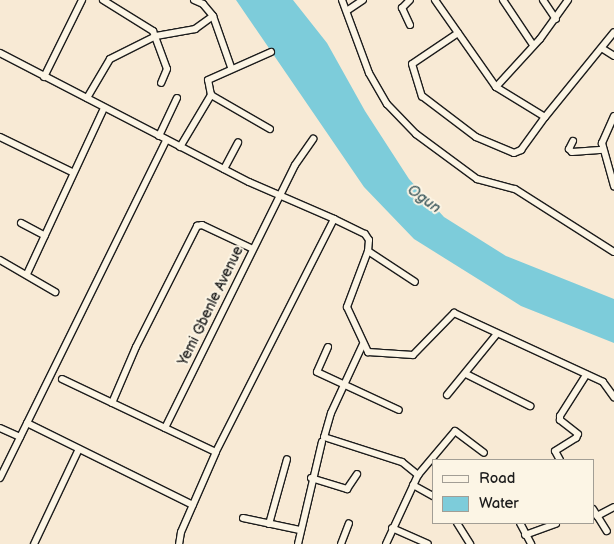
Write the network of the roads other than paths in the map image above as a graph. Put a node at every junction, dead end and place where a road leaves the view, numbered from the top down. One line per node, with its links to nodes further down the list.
1 (82, 0): 24 (street)
2 (104, 0): 17 (street)
3 (194, 0): 12 (street)
4 (342, 0): 11 (street)
5 (363, 0): 11 (street)
6 (410, 0): 14 (street)
7 (435, 0): 16 (street)
8 (502, 0): 18 (street)
9 (543, 0): 13 (street)
10 (568, 0): 13 (street)
11 (348, 10): 51 (street)
12 (213, 16): 17 (street); 23 (street)
13 (556, 19): 18 (street)
14 (410, 25)
15 (614, 32): 19 (street)
16 (458, 33): 26 (street); 31 (street)
17 (156, 36): 25 (street); 28 (street)
18 (533, 45): 26 (street)
19 (603, 49): 22 (street); 31 (street)
20 (271, 52): 23 (street)
21 (0, 53): 24 (street)
22 (614, 56)
23 (231, 67): 27 (street)
24 (44, 77): 28 (street)
25 (161, 83)
26 (496, 87): 31 (street)
27 (211, 95): 33 (street); 40 (street)
28 (86, 98): 30 (street)
29 (177, 98): 34 (street)
30 (104, 108): 34 (street); 43 (street)
31 (544, 117)
32 (614, 117): 41 (street)
33 (270, 129)
34 (159, 136): 37 (street)
35 (0, 137): 43 (street)
36 (313, 139): 45 (street, Yemi Gbenle Avenue)
37 (166, 140): 40 (street); 68 (street)
38 (572, 141): 41 (street)
39 (238, 143): 42 (street)
40 (180, 147): 42 (street)
41 (603, 150): 44 (street)
42 (224, 169): 45 (street)
43 (72, 172): 48 (street)
44 (614, 186)
45 (280, 196): 46 (street); 49 (street, Yemi Gbenle Avenue)
46 (334, 219): 50 (street); 74 (street)
47 (21, 223): 48 (street)
48 (45, 236): 53 (street)
49 (253, 249): 65 (street); 70 (street, Yemi Gbenle Avenue)
50 (368, 251): 54 (street); 57 (street)
51 (614, 252)
52 (0, 260): 53 (street)
53 (27, 274): 55 (street)
54 (414, 282)
55 (55, 292)
56 (496, 335): 57 (street); 59 (street); 60 (street)
57 (363, 344): 62 (street)
58 (328, 347): 62 (street)
59 (466, 374): 63 (street); 66 (street)
60 (586, 375): 64 (street); 77 (street)
61 (62, 379): 65 (street)
62 (344, 385): 67 (street); 79 (street)
63 (447, 395)
64 (614, 397)
65 (112, 402): 70 (street)
66 (530, 406)
67 (399, 410)
68 (27, 424): 71 (street); 73 (street)
69 (0, 428): 71 (street)
70 (165, 428): 74 (street)
71 (20, 437): 80 (street)
72 (322, 442): 81 (street)
73 (79, 449): 84 (street); 98 (street)
74 (216, 452): 84 (street)
75 (484, 453): 79 (street)
76 (287, 459): 89 (street)
77 (559, 459)
78 (357, 474): 81 (street)
79 (418, 475): 82 (street)
80 (0, 478)
81 (311, 478): 95 (street)
82 (412, 485): 83 (street); 94 (street)
83 (432, 495)
84 (193, 505): 99 (street)
85 (614, 507): 87 (street)
86 (594, 511): 87 (street)
87 (597, 516): 96 (street)
88 (243, 518): 89 (street)
89 (269, 524): 95 (street)
90 (349, 524): 101 (street)
91 (458, 524): 104 (street)
92 (520, 524): 97 (street)
93 (556, 524): 97 (street)
94 (392, 528): 102 (street); 103 (street)
95 (300, 530): 100 (street)
96 (607, 532)
97 (525, 535): 105 (street)
98 (34, 544)
99 (179, 544)
100 (298, 544)
101 (341, 544)
102 (386, 544)
103 (428, 544)
104 (470, 544)
105 (531, 544)

